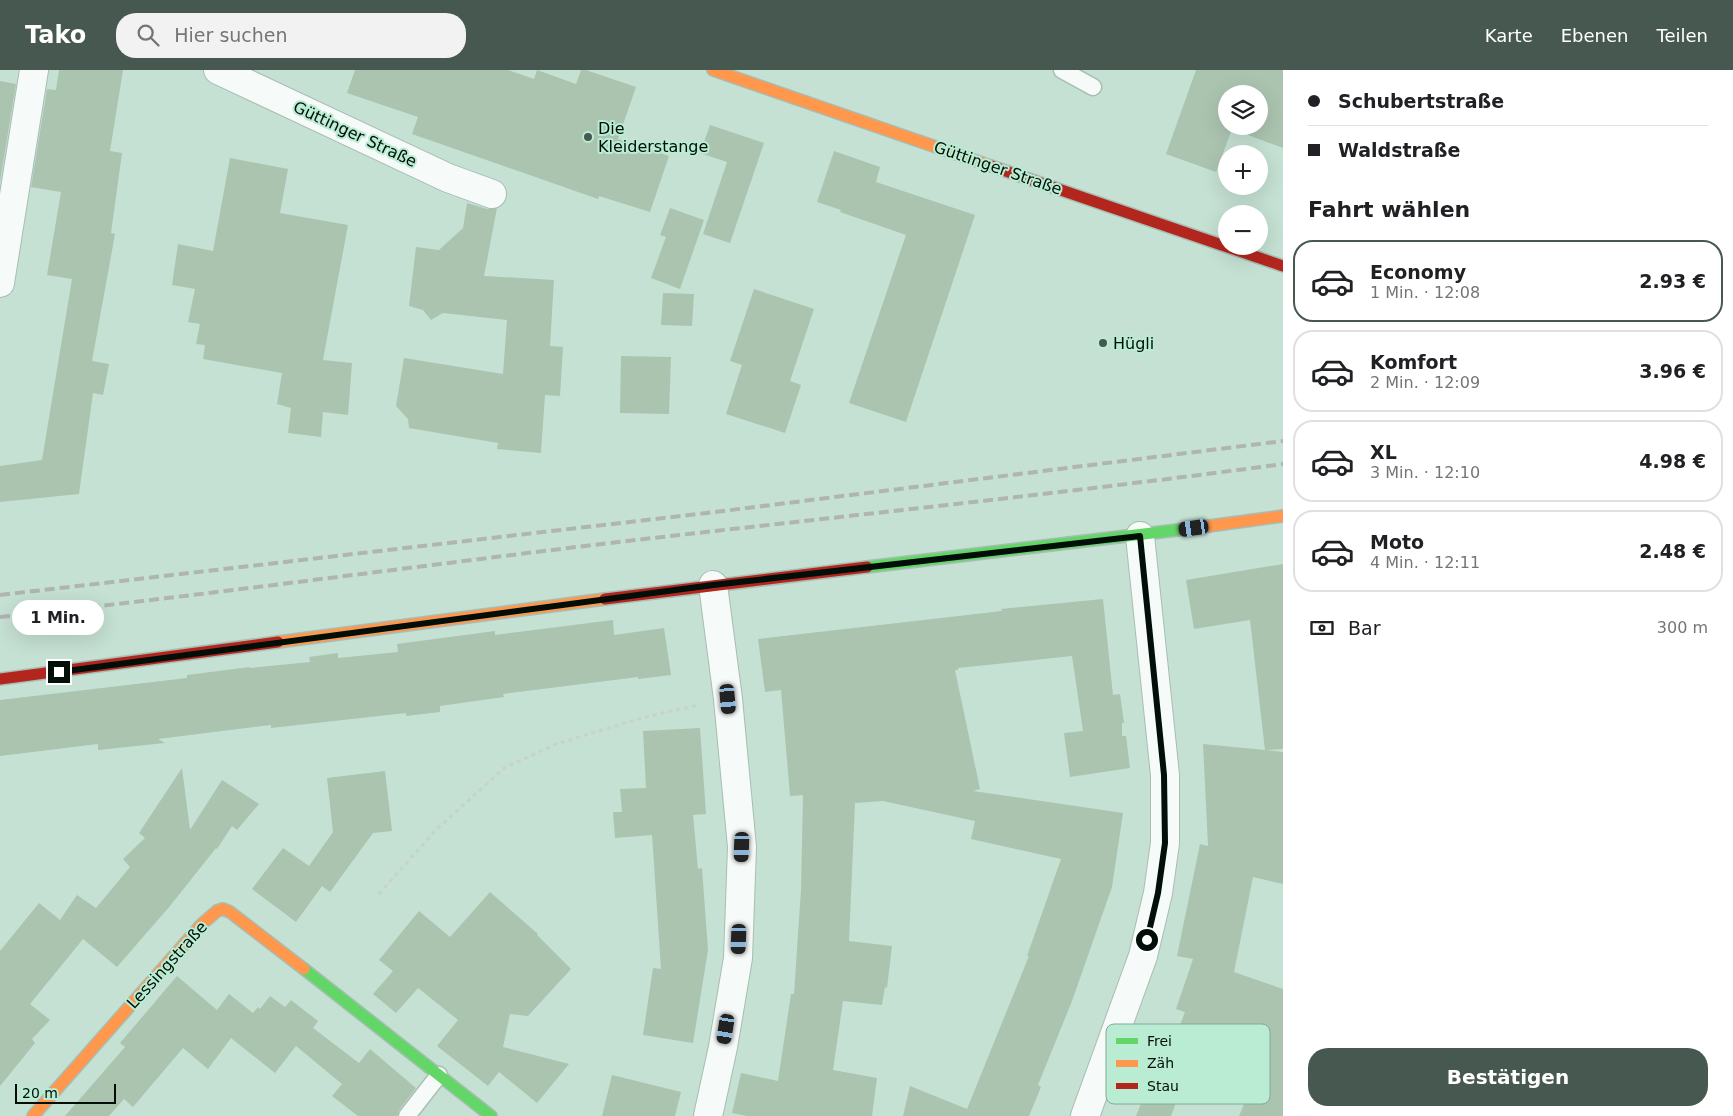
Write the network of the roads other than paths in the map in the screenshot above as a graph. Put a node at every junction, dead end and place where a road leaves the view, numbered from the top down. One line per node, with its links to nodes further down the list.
1 (34, 70): 8 (street)
2 (218, 70): 6 (street, Güttinger Straße)
3 (713, 70): 7 (street, Güttinger Straße)
4 (1062, 70): 5 (lane)
5 (1093, 87)
6 (492, 194)
7 (1283, 266)
8 (0, 283)
9 (1283, 516): 10 (street)
10 (1140, 536): 11 (street); 13 (street)
11 (713, 585): 12 (street); 19 (street)
12 (0, 679)
13 (1118, 1024)
14 (1106, 1058): 20 (street)
15 (439, 1075): 16 (street, Lessingstraße); 17 (lane); 18 (street, Lessingstraße)
16 (33, 1116)
17 (407, 1116)
18 (491, 1116)
19 (708, 1116)
20 (1085, 1116)

